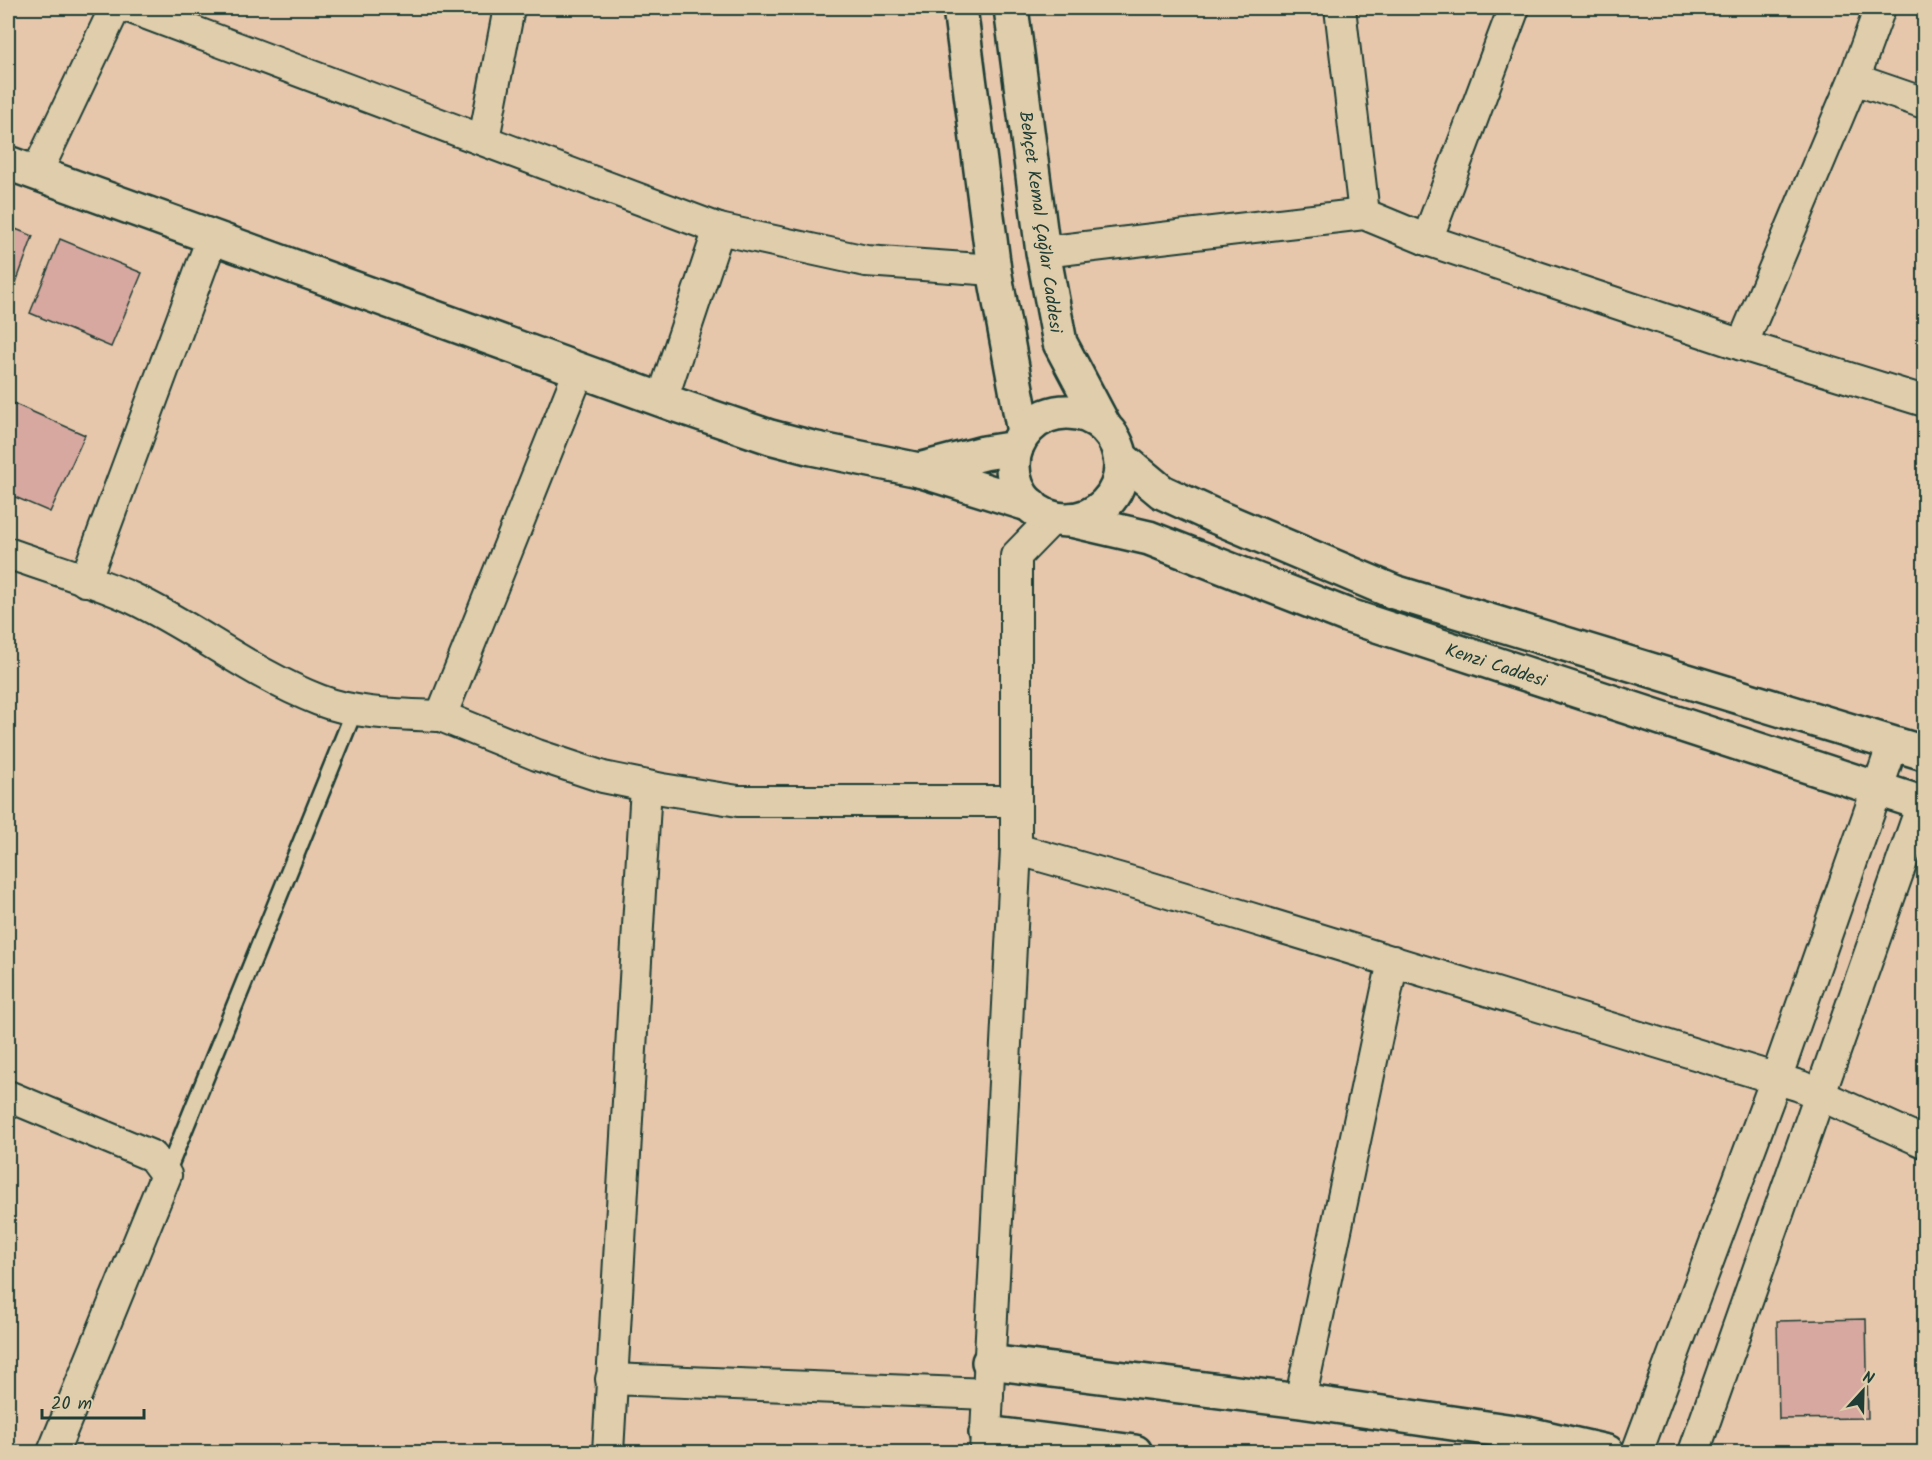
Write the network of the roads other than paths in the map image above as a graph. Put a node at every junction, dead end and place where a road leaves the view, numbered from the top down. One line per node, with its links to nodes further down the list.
1 (115, 8): 12 (street)
2 (131, 8): 11 (street)
3 (509, 8): 11 (street)
4 (960, 8): 18 (main road)
5 (1011, 8): 17 (main road, Behçet Kemal Çağlar Caddesi)
6 (1340, 8): 13 (street)
7 (1514, 8): 16 (street)
8 (1880, 8): 9 (street)
9 (1854, 79): 10 (street); 19 (street)
10 (1924, 103)
11 (484, 139): 14 (street)
12 (22, 169): 15 (main road, Kenzi Caddesi)
13 (1364, 214): 16 (street); 17 (street)
14 (719, 229): 18 (street); 21 (street)
15 (212, 238): 20 (main road, Kenzi Caddesi); 29 (street)
16 (1427, 240): 19 (street)
17 (1043, 252): 23 (main road, Behçet Kemal Çağlar Caddesi)
18 (994, 270): 24 (main road)
19 (1742, 345): 22 (street)
20 (579, 371): 21 (main road, Kenzi Caddesi); 31 (street)
21 (662, 400): 26 (main road, Kenzi Caddesi)
22 (1924, 401)
23 (1104, 426): 24 (main road); 25 (main road)
24 (1020, 440): 26 (main road); 27 (main road)
25 (1120, 457): 27 (main road); 32 (main road)
26 (919, 470): 27 (main road, Kenzi Caddesi)
27 (1052, 514): 34 (main road, Kenzi Caddesi); 35 (street)
28 (8, 553): 29 (street)
29 (85, 581): 30 (street)
30 (355, 709): 31 (street); 43 (lane)
31 (441, 716): 33 (street)
32 (1916, 748): 34 (street)
33 (646, 786): 35 (street); 45 (street)
34 (1878, 789): 36 (main road, Kenzi Caddesi); 39 (street)
35 (1016, 801): 37 (street)
36 (1924, 802): 40 (street)
37 (1016, 849): 38 (street); 44 (street)
38 (1393, 961): 39 (street); 46 (street)
39 (1776, 1079): 40 (street); 52 (street)
40 (1819, 1095): 42 (street); 53 (street)
41 (8, 1096): 43 (street)
42 (1924, 1142)
43 (166, 1174): 48 (street)
44 (988, 1378): 45 (street); 46 (main road); 47 (street)
45 (611, 1379): 49 (street)
46 (1300, 1401): 51 (main road)
47 (985, 1443): 50 (main road)
48 (53, 1452)
49 (608, 1452)
50 (1135, 1452)
51 (1607, 1452)
52 (1637, 1452)
53 (1694, 1452)

